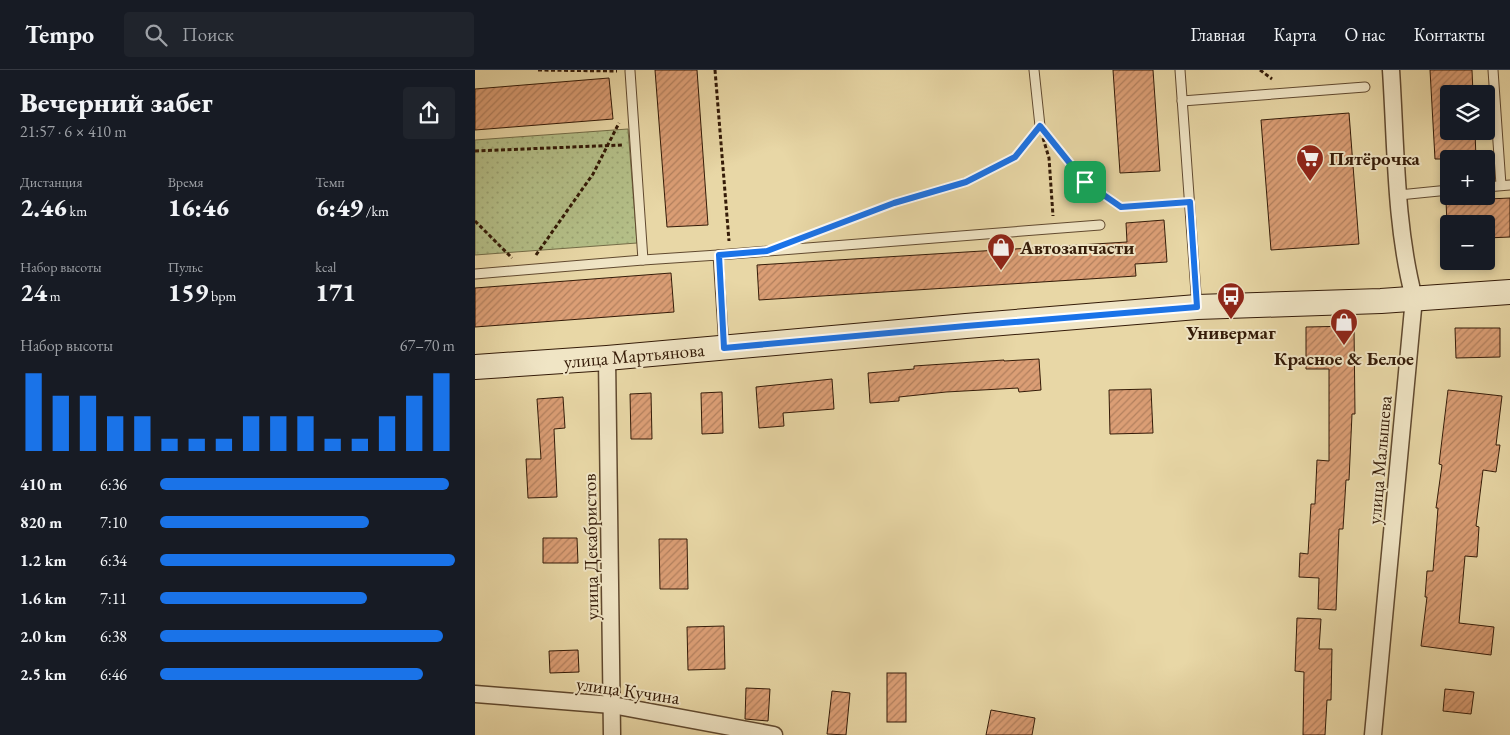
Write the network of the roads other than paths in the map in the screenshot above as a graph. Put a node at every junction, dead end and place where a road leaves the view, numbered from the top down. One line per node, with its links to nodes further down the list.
1 (1034, 70): 8 (lane)
2 (1179, 70): 7 (lane)
3 (1391, 70): 11 (street, улица Малышева)
4 (1493, 70): 9 (lane)
5 (630, 71): 14 (lane)
6 (1365, 87): 7 (lane)
7 (1182, 101): 18 (lane)
8 (1040, 126)
9 (1506, 185)
10 (1440, 191): 11 (lane)
11 (1399, 195): 17 (street, улица Малышева)
12 (1100, 225): 13 (lane)
13 (719, 255): 14 (lane); 19 (lane)
14 (643, 260): 15 (lane)
15 (475, 274)
16 (1510, 292): 17 (main road, улица Мартьянова)
17 (1414, 298): 18 (main road, улица Мартьянова); 26 (street, улица Малышева)
18 (1197, 307): 19 (main road, улица Мартьянова)
19 (724, 348): 20 (main road, улица Мартьянова)
20 (607, 358): 21 (main road, улица Мартьянова); 23 (street, улица Декабристов)
21 (475, 368)
22 (475, 694): 23 (street, улица Кучина)
23 (612, 705): 24 (street, улица Декабристов); 25 (street, улица Кучина)
24 (612, 735)
25 (774, 735)
26 (1373, 735)

